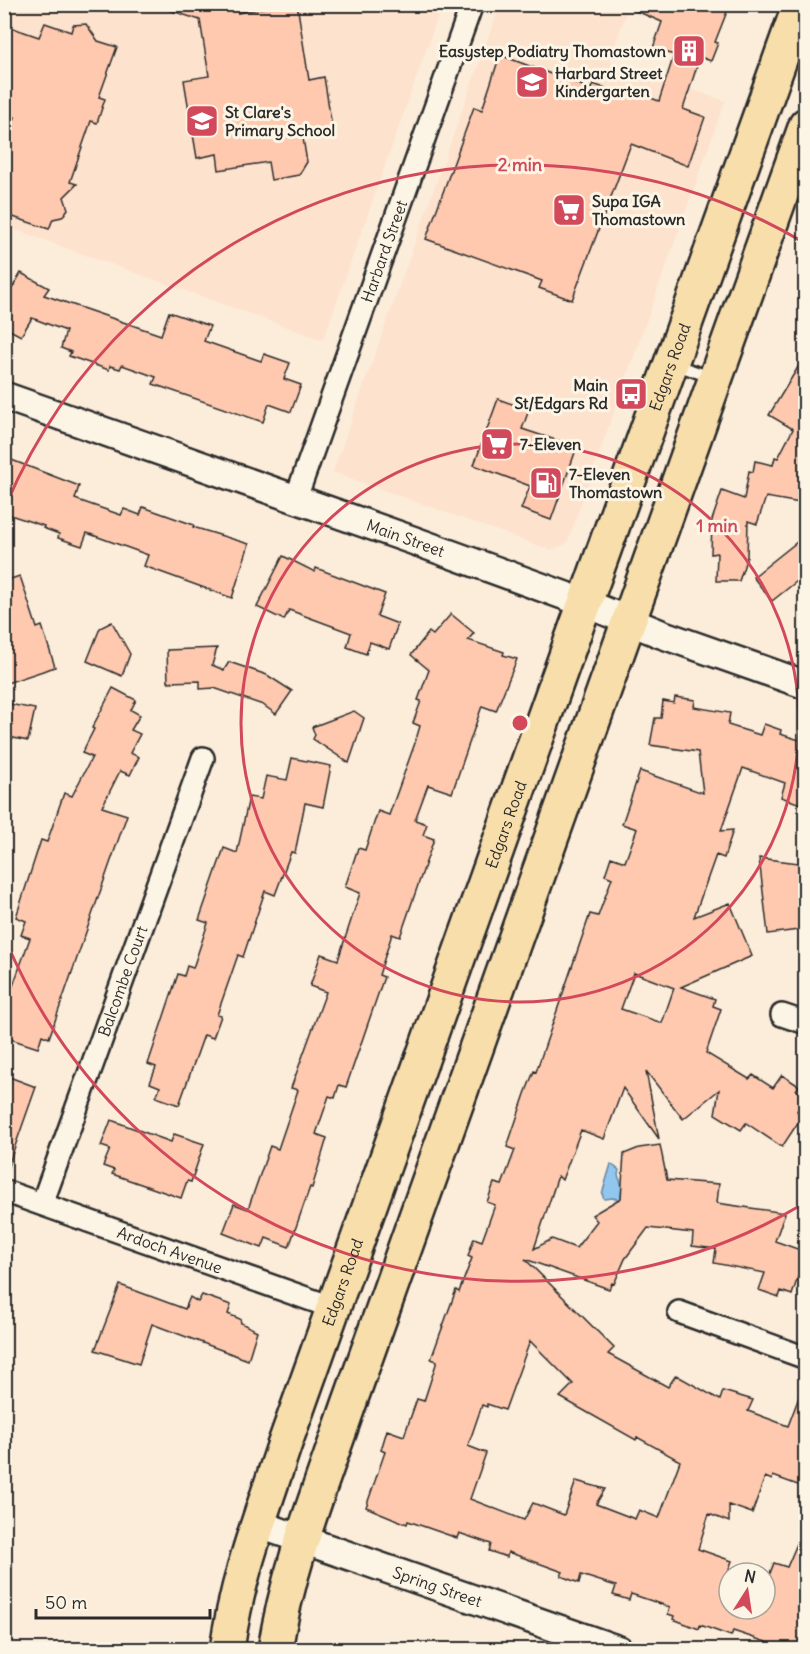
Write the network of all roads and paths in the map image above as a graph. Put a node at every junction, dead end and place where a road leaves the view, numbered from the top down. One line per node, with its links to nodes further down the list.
1 (472, 4): 7 (street, Harbard Street)
2 (800, 4): 4 (main road, Edgars Road)
3 (806, 125): 5 (main road)
4 (672, 363): 5 (lane); 8 (main road, Edgars Road)
5 (716, 379): 9 (main road)
6 (4, 396): 7 (street, Main Street)
7 (296, 498): 8 (street, Main Street)
8 (585, 603): 9 (street, Main Street); 16 (main road, Edgars Road)
9 (630, 621): 10 (street, Main Street); 20 (main road)
10 (806, 685)
11 (203, 758): 15 (street, Balcombe Court)
12 (782, 1015): 13 (street)
13 (806, 1023)
14 (4, 1191): 15 (street, Ardoch Avenue)
15 (42, 1203): 16 (street, Ardoch Avenue)
16 (334, 1308): 19 (main road, Edgars Road)
17 (679, 1312): 18 (street)
18 (806, 1358)
19 (258, 1524): 20 (street, Spring Street); 21 (main road, Edgars Road)
20 (303, 1540): 22 (main road); 23 (street, Spring Street)
21 (227, 1650)
22 (275, 1650)
23 (619, 1650)

